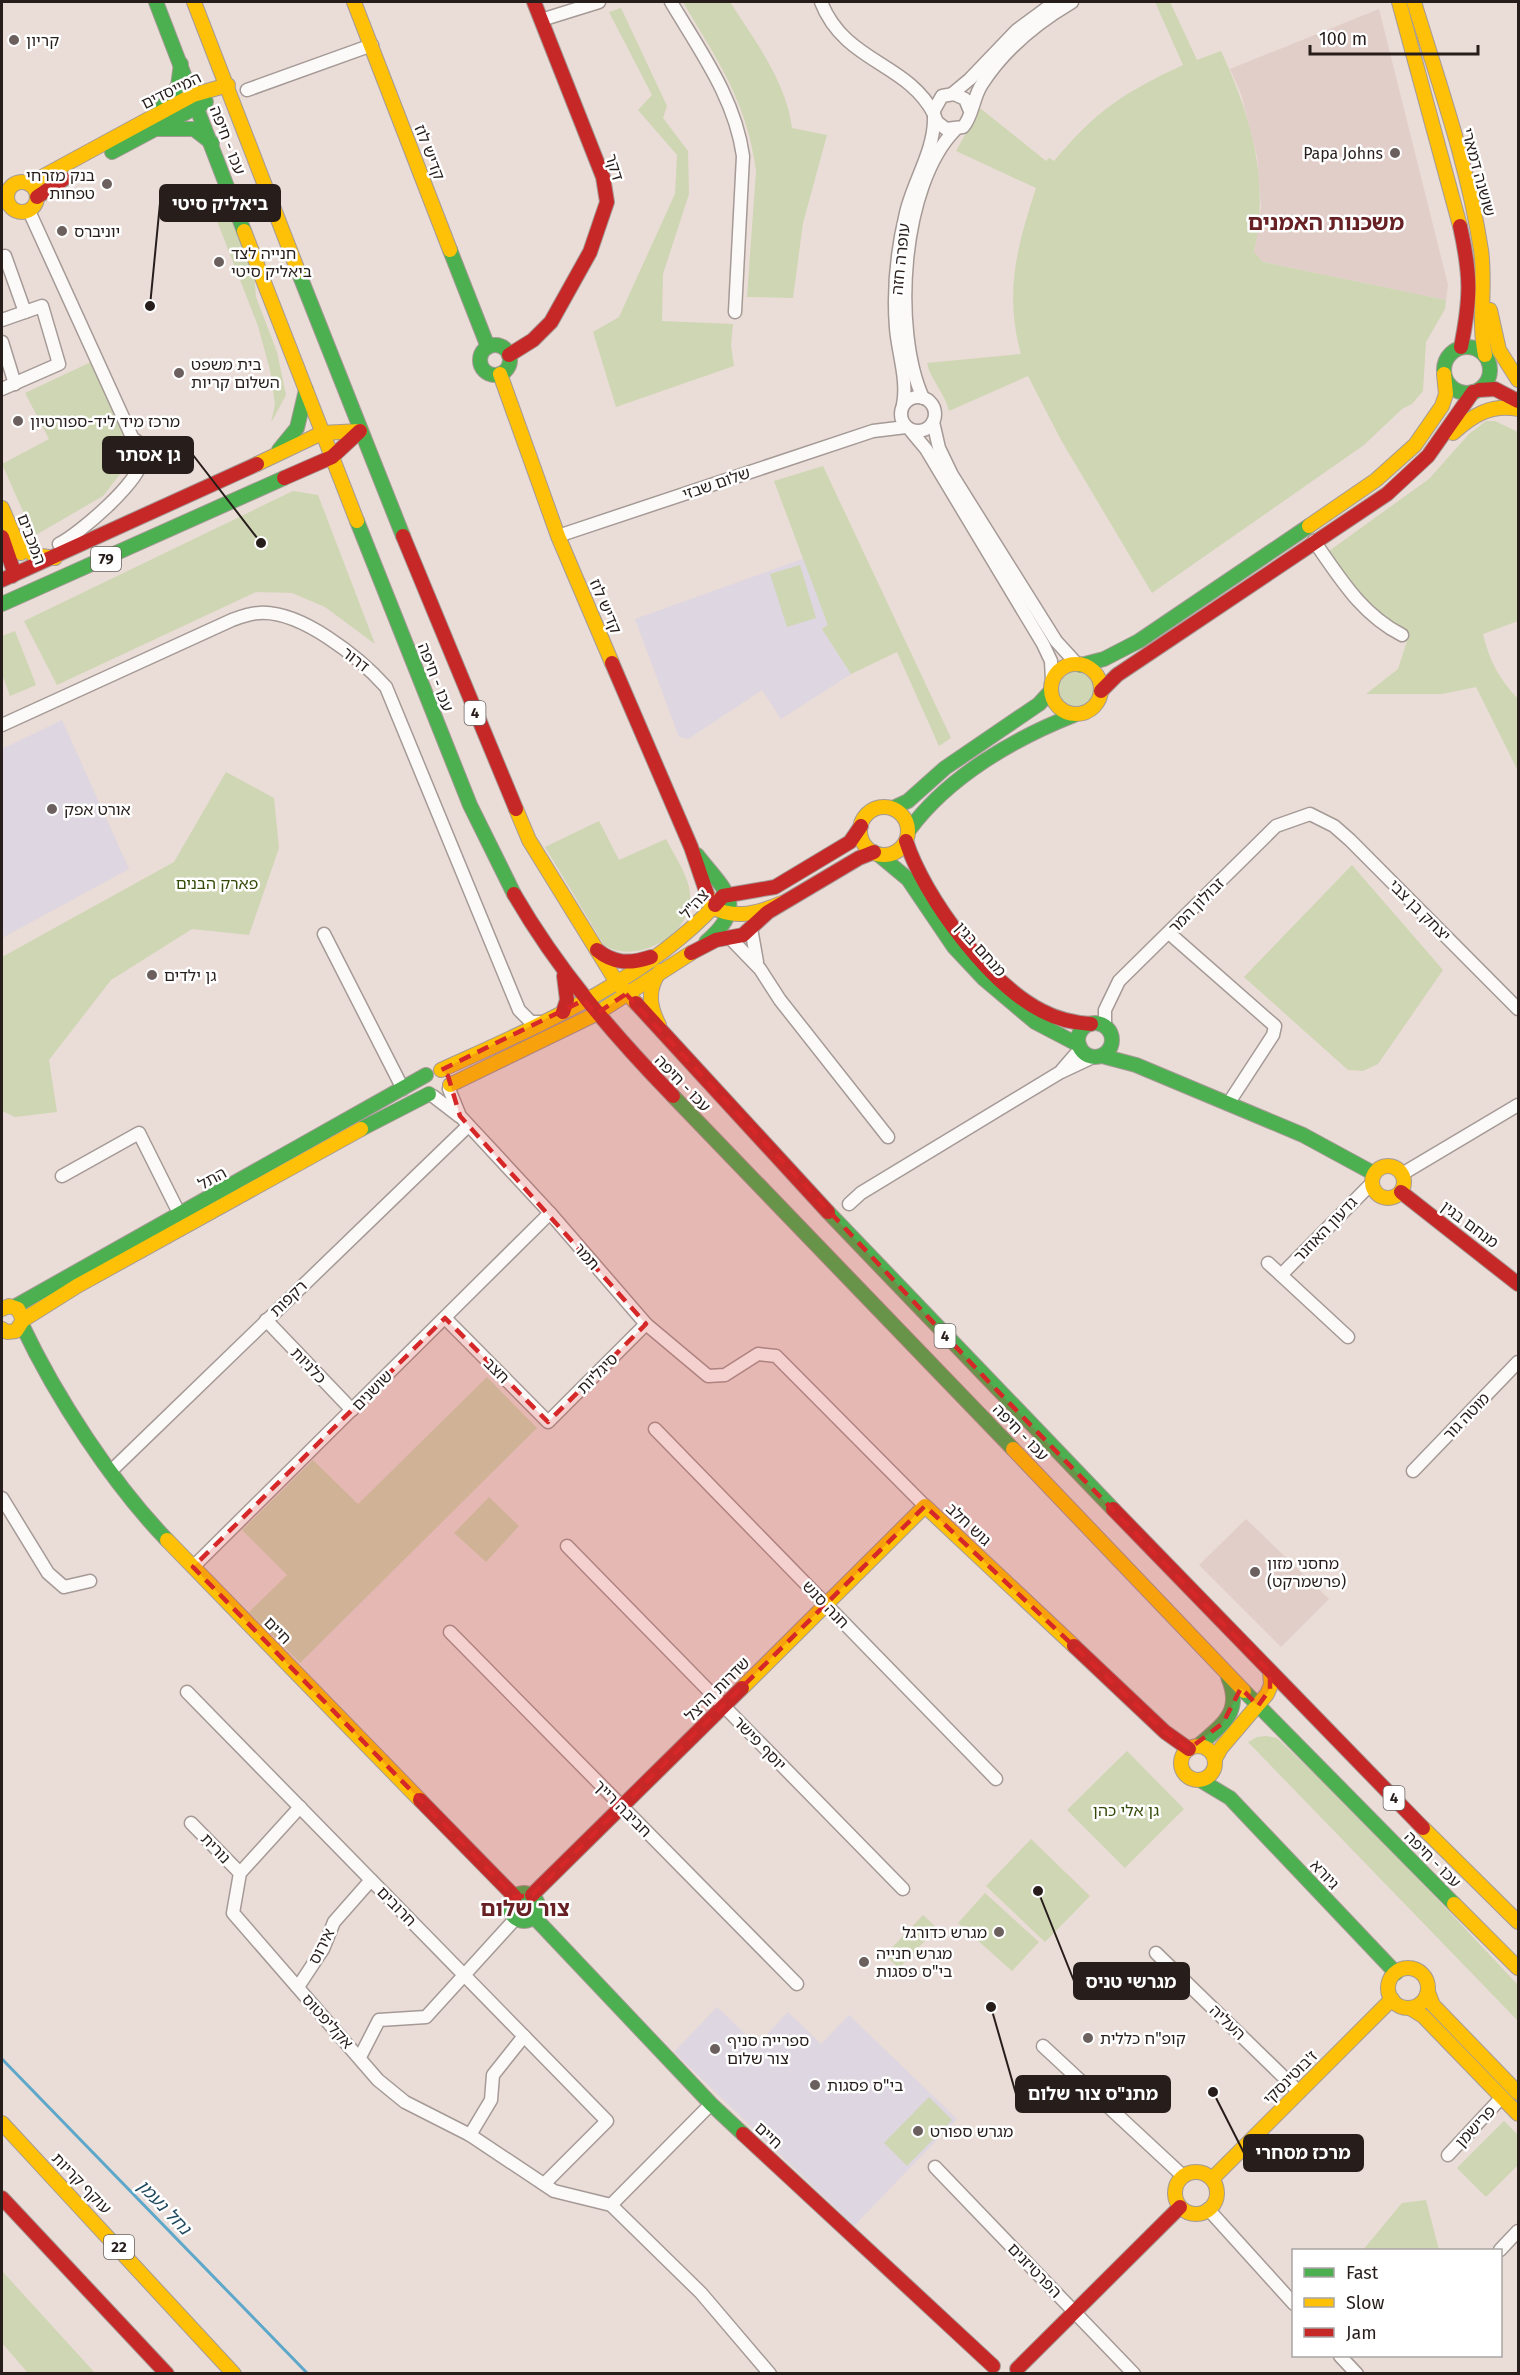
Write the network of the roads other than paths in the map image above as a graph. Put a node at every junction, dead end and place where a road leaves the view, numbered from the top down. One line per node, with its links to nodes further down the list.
1 (156, 2): 14 (main road, עכו - חיפה / 4)
2 (194, 2): 16 (main road, עכו - חיפה / 4)
3 (354, 2): 13 (main road, קדיש לוז)
4 (534, 2): 12 (main road, דקר)
5 (599, 2): 12 (street)
6 (671, 2): 34 (street)
7 (821, 2): 15 (street)
8 (1055, 2): 18 (street)
9 (1072, 2): 20 (street)
10 (1399, 2): 38 (main road, שושנה דמארי)
11 (1414, 2): 32 (main road, שושנה דמארי)
12 (541, 20): 39 (main road, דקר)
13 (372, 45): 17 (street); 37 (main road, קדיש לוז)
14 (181, 63): 19 (main road, עכו - חיפה / 4); 21 (main road)
15 (906, 82): 18 (street); 22 (street)
16 (228, 85): 19 (main road, המייסדים); 56 (main road, עכו - חיפה / 4)
17 (247, 90)
18 (949, 94): 20 (street); 22 (street)
19 (196, 101): 21 (main road, המייסדים); 23 (main road, המייסדים); 25 (main road, עכו - חיפה / 4)
20 (970, 111): 24 (street)
21 (158, 113): 26 (main road, המייסדים)
22 (934, 116): 24 (street); 51 (street, עופרה חזה)
23 (155, 129): 25 (main road); 28 (main road, המייסדים)
24 (954, 130): 49 (street, עופרה חזה)
25 (212, 143): 47 (main road, עכו - חיפה / 4)
26 (29, 184): 27 (main road); 28 (main road)
27 (5, 196): 30 (main road)
28 (37, 197): 29 (main road)
29 (29, 211): 30 (main road); 58 (street)
30 (8, 213)
31 (2, 258): 33 (street)
32 (1485, 276): 40 (main road, שושנה דמארי); 43 (main road)
33 (25, 312): 35 (street); 44 (street)
34 (735, 312)
35 (2, 320)
36 (2, 342): 44 (street)
37 (488, 347): 39 (main road); 41 (main road)
38 (1461, 347): 40 (main road); 42 (main road)
39 (509, 355): 41 (main road)
40 (1487, 358): 45 (main road); 48 (main road)
41 (500, 374): 66 (main road, קדיש לוז)
42 (1444, 374): 48 (main road); 76 (main road)
43 (1518, 380)
44 (15, 384): 46 (street)
45 (1518, 385)
46 (2, 389)
47 (306, 390): 57 (main road, עכו - חיפה / 4); 62 (main road)
48 (1476, 391): 50 (main road); 60 (main road)
49 (923, 398): 51 (street); 53 (street)
50 (1518, 400)
51 (902, 408): 54 (street); 55 (street, שלום שבזי)
52 (1518, 409): 60 (main road)
53 (933, 422): 54 (street); 76 (street)
54 (908, 429): 55 (street, שלום שבזי); 77 (street)
55 (873, 430): 66 (street, שלום שבזי)
56 (360, 431): 57 (main road, 79); 61 (main road, 79); 95 (main road, עכו - חיפה / 4)
57 (322, 433): 61 (main road, עכו - חיפה / 4); 62 (main road, 79)
58 (134, 439): 59 (street); 70 (street)
59 (152, 452)
60 (1428, 456): 68 (main road)
61 (332, 457): 63 (main road, 79); 64 (main road, עכו - חיפה / 4)
62 (265, 461): 71 (main road, 79)
63 (298, 472): 64 (main road); 74 (main road, 79)
64 (350, 502): 100 (main road, עכו - חיפה / 4)
65 (2, 508): 69 (main road, המכבים)
66 (558, 536): 85 (main road, קדיש לוז)
67 (2, 537): 73 (main road, המכבים)
68 (1314, 541): 75 (street); 78 (main road)
69 (16, 542): 70 (main road); 72 (main road, המכבים)
70 (27, 551): 71 (main road)
71 (55, 558): 72 (main road, 79)
72 (27, 570): 73 (main road, 79); 74 (main road, המכבים)
73 (7, 578)
74 (2, 604)
75 (1402, 635)
76 (1079, 664): 77 (main road); 78 (main road)
77 (1051, 686): 79 (main road); 81 (main road)
78 (1101, 691): 79 (main road)
79 (1074, 715): 84 (main road)
80 (2, 725): 105 (street, דרור)
81 (893, 808): 83 (main road); 84 (main road)
82 (1318, 817): 92 (street, זבולון המר); 104 (street, יצחק בן צבי)
83 (861, 826): 86 (main road); 87 (main road, צה"ל)
84 (908, 836): 86 (main road); 109 (main road, מנחם בגין)
85 (691, 847): 87 (main road, קדיש לוז); 89 (main road, קדיש לוז)
86 (876, 853): 88 (main road); 113 (main road, מנחם בגין)
87 (728, 894): 89 (main road, צה"ל); 90 (main road, קדיש לוז)
88 (782, 903): 90 (main road); 91 (main road)
89 (712, 907): 90 (main road); 97 (main road, צה"ל)
90 (731, 914): 96 (main road)
91 (751, 928): 94 (main road); 98 (street)
92 (1168, 933): 110 (street, זבולון המר); 122 (street)
93 (324, 934): 120 (street)
94 (730, 938): 96 (main road); 98 (street)
95 (594, 948): 97 (main road); 101 (main road, עכו - חיפה / 4)
96 (694, 950): 99 (main road)
97 (651, 957): 101 (main road, צה"ל)
98 (760, 969): 125 (street)
99 (660, 971): 102 (main road); 112 (main road)
100 (563, 972): 103 (main road, עכו - חיפה / 4); 106 (main road)
101 (616, 981): 102 (main road, עכו - חיפה / 4); 103 (main road, צה"ל)
102 (626, 994): 107 (main road); 112 (main road, עכו - חיפה / 4)
103 (584, 1000): 106 (main road); 107 (main road, עכו - חיפה / 4)
104 (1518, 1009)
105 (519, 1010): 108 (street); 111 (street)
106 (563, 1012): 108 (main road)
107 (596, 1014): 119 (main road); 159 (main road, עכו - חיפה / 4)
108 (544, 1022): 111 (main road)
109 (1091, 1024): 110 (main road); 113 (main road)
110 (1109, 1032): 114 (main road); 115 (main road)
111 (510, 1040): 116 (main road)
112 (672, 1046): 160 (main road, עכו - חיפה / 4)
113 (1080, 1046): 114 (main road); 117 (street)
114 (1097, 1056): 115 (main road); 117 (street)
115 (1136, 1065): 122 (main road)
116 (441, 1070): 118 (main road); 119 (main road)
117 (1059, 1073): 130 (street)
118 (426, 1075): 120 (main road, התל); 121 (main road)
119 (450, 1087): 121 (main road); 124 (street, תמר)
120 (404, 1089): 132 (main road, התל)
121 (431, 1095): 124 (street, תמר); 133 (main road, התל)
122 (1228, 1104): 128 (main road)
123 (1518, 1105): 126 (street)
124 (464, 1121): 131 (street, תמר); 139 (street, רקפות)
125 (888, 1137)
126 (1402, 1174): 128 (main road); 129 (main road)
127 (62, 1176): 132 (street)
128 (1372, 1179): 129 (main road); 135 (street, גדעון האוזנר)
129 (1401, 1192): 136 (main road, מנחם בגין)
130 (849, 1204)
131 (550, 1213): 138 (street, שושנים); 141 (street, תמר)
132 (180, 1215): 133 (street); 137 (main road, התל)
133 (170, 1235): 140 (main road, התל)
134 (1268, 1263): 135 (street, גדעון האוזנר)
135 (1281, 1275): 143 (street, גדעון האוזנר)
136 (1518, 1284)
137 (8, 1308): 140 (main road, חיים)
138 (445, 1318): 147 (street, שושנים); 148 (street, חצב)
139 (266, 1320): 147 (street, כלניות); 151 (street, רקפות)
140 (22, 1323): 142 (main road, התל); 145 (main road, חיים)
141 (646, 1324): 146 (street, תמר); 148 (street, סיגליות)
142 (4, 1331): 145 (main road, חיים)
143 (1348, 1337)
144 (1518, 1362): 150 (street, מוטה גור)
145 (42, 1367): 151 (main road, חיים)
146 (725, 1375): 153 (street, גוש חלב)
147 (352, 1410): 155 (street, שושנים)
148 (548, 1422)
149 (656, 1429): 157 (street, חנה סנש)
150 (1413, 1470)
151 (110, 1472): 155 (main road, חיים)
152 (2, 1498): 156 (street)
153 (926, 1506): 157 (main road, שדרות הרצל); 166 (main road, גוש חלב)
154 (567, 1546): 162 (street, יוסף פישר)
155 (194, 1567): 178 (main road, חיים)
156 (90, 1581)
157 (826, 1604): 162 (main road, שדרות הרצל); 168 (street, חנה סנש)
158 (450, 1632): 171 (street, חביבה רייך)
159 (1224, 1671): 163 (main road, עכו - חיפה / 4); 166 (main road)
160 (1270, 1672): 163 (main road); 181 (main road, עכו - חיפה / 4)
161 (187, 1692): 172 (street, חרובים)
162 (723, 1705): 171 (main road, שדרות הרצל); 176 (street, יוסף פישר)
163 (1258, 1706): 164 (main road, עכו - חיפה / 4); 165 (main road)
164 (1281, 1731): 165 (main road); 183 (main road, עכו - חיפה / 4)
165 (1230, 1736): 167 (main road)
166 (1190, 1751): 167 (main road, גוש חלב); 169 (main road, גיורא)
167 (1214, 1765): 169 (main road); 170 (main road, גיורא)
168 (996, 1779)
169 (1200, 1780): 170 (main road, גיורא)
170 (1230, 1798): 184 (main road, גיורא)
171 (622, 1806): 177 (main road, שדרות הרצל); 186 (street, חביבה רייך)
172 (300, 1807): 174 (street); 175 (street, חרובים)
173 (191, 1823): 174 (street, נורית)
174 (240, 1873): 187 (street, אקליפטוס)
175 (372, 1880): 185 (street, חרובים); 187 (street, אירוס)
176 (903, 1889)
177 (532, 1896): 178 (main road); 179 (main road)
178 (515, 1897): 180 (main road)
179 (534, 1917): 180 (main road); 197 (main road, חיים)
180 (516, 1918): 185 (street)
181 (1518, 1922)
182 (1156, 1953): 194 (street, העליה)
183 (1518, 1968)
184 (1396, 1973): 188 (main road); 189 (main road)
185 (465, 1975): 191 (street, חרובים); 193 (street)
186 (797, 1984)
187 (298, 1987): 193 (street, אקליפטוס)
188 (1428, 1992): 190 (main road); 195 (main road)
189 (1392, 1999): 190 (main road); 194 (main road, ז'בוטינסקי)
190 (1410, 2008): 196 (main road)
191 (524, 2036): 200 (street); 205 (street, חרובים)
192 (1043, 2046): 203 (street)
193 (360, 2057): 200 (street, אקליפטוס)
194 (1299, 2092): 204 (main road, ז'בוטינסקי)
195 (1518, 2093)
196 (1502, 2097): 198 (main road); 201 (street, פרישמן)
197 (711, 2104): 207 (street); 215 (main road, חיים)
198 (1518, 2114)
199 (2, 2123): 218 (main road, עוקף קריות / 22)
200 (470, 2135): 205 (street, אקליפטוס)
201 (1448, 2155)
202 (935, 2167): 213 (street, הפרטיזנים)
203 (1183, 2176): 204 (main road); 208 (main road)
204 (1212, 2179): 209 (main road)
205 (544, 2184): 207 (street, אקליפטוס)
206 (2, 2198): 217 (main road)
207 (611, 2205): 219 (street)
208 (1180, 2207): 209 (main road); 213 (main road)
209 (1208, 2209): 212 (street)
210 (1518, 2231): 211 (street)
211 (1501, 2249)
212 (1292, 2303)
213 (1075, 2312): 216 (main road); 220 (street, הפרטיזנים)
214 (1342, 2357): 221 (street)
215 (990, 2370): 216 (main road)
216 (1019, 2371)
217 (167, 2373)
218 (234, 2373)
219 (770, 2373)
220 (1134, 2373)
221 (1356, 2373)

